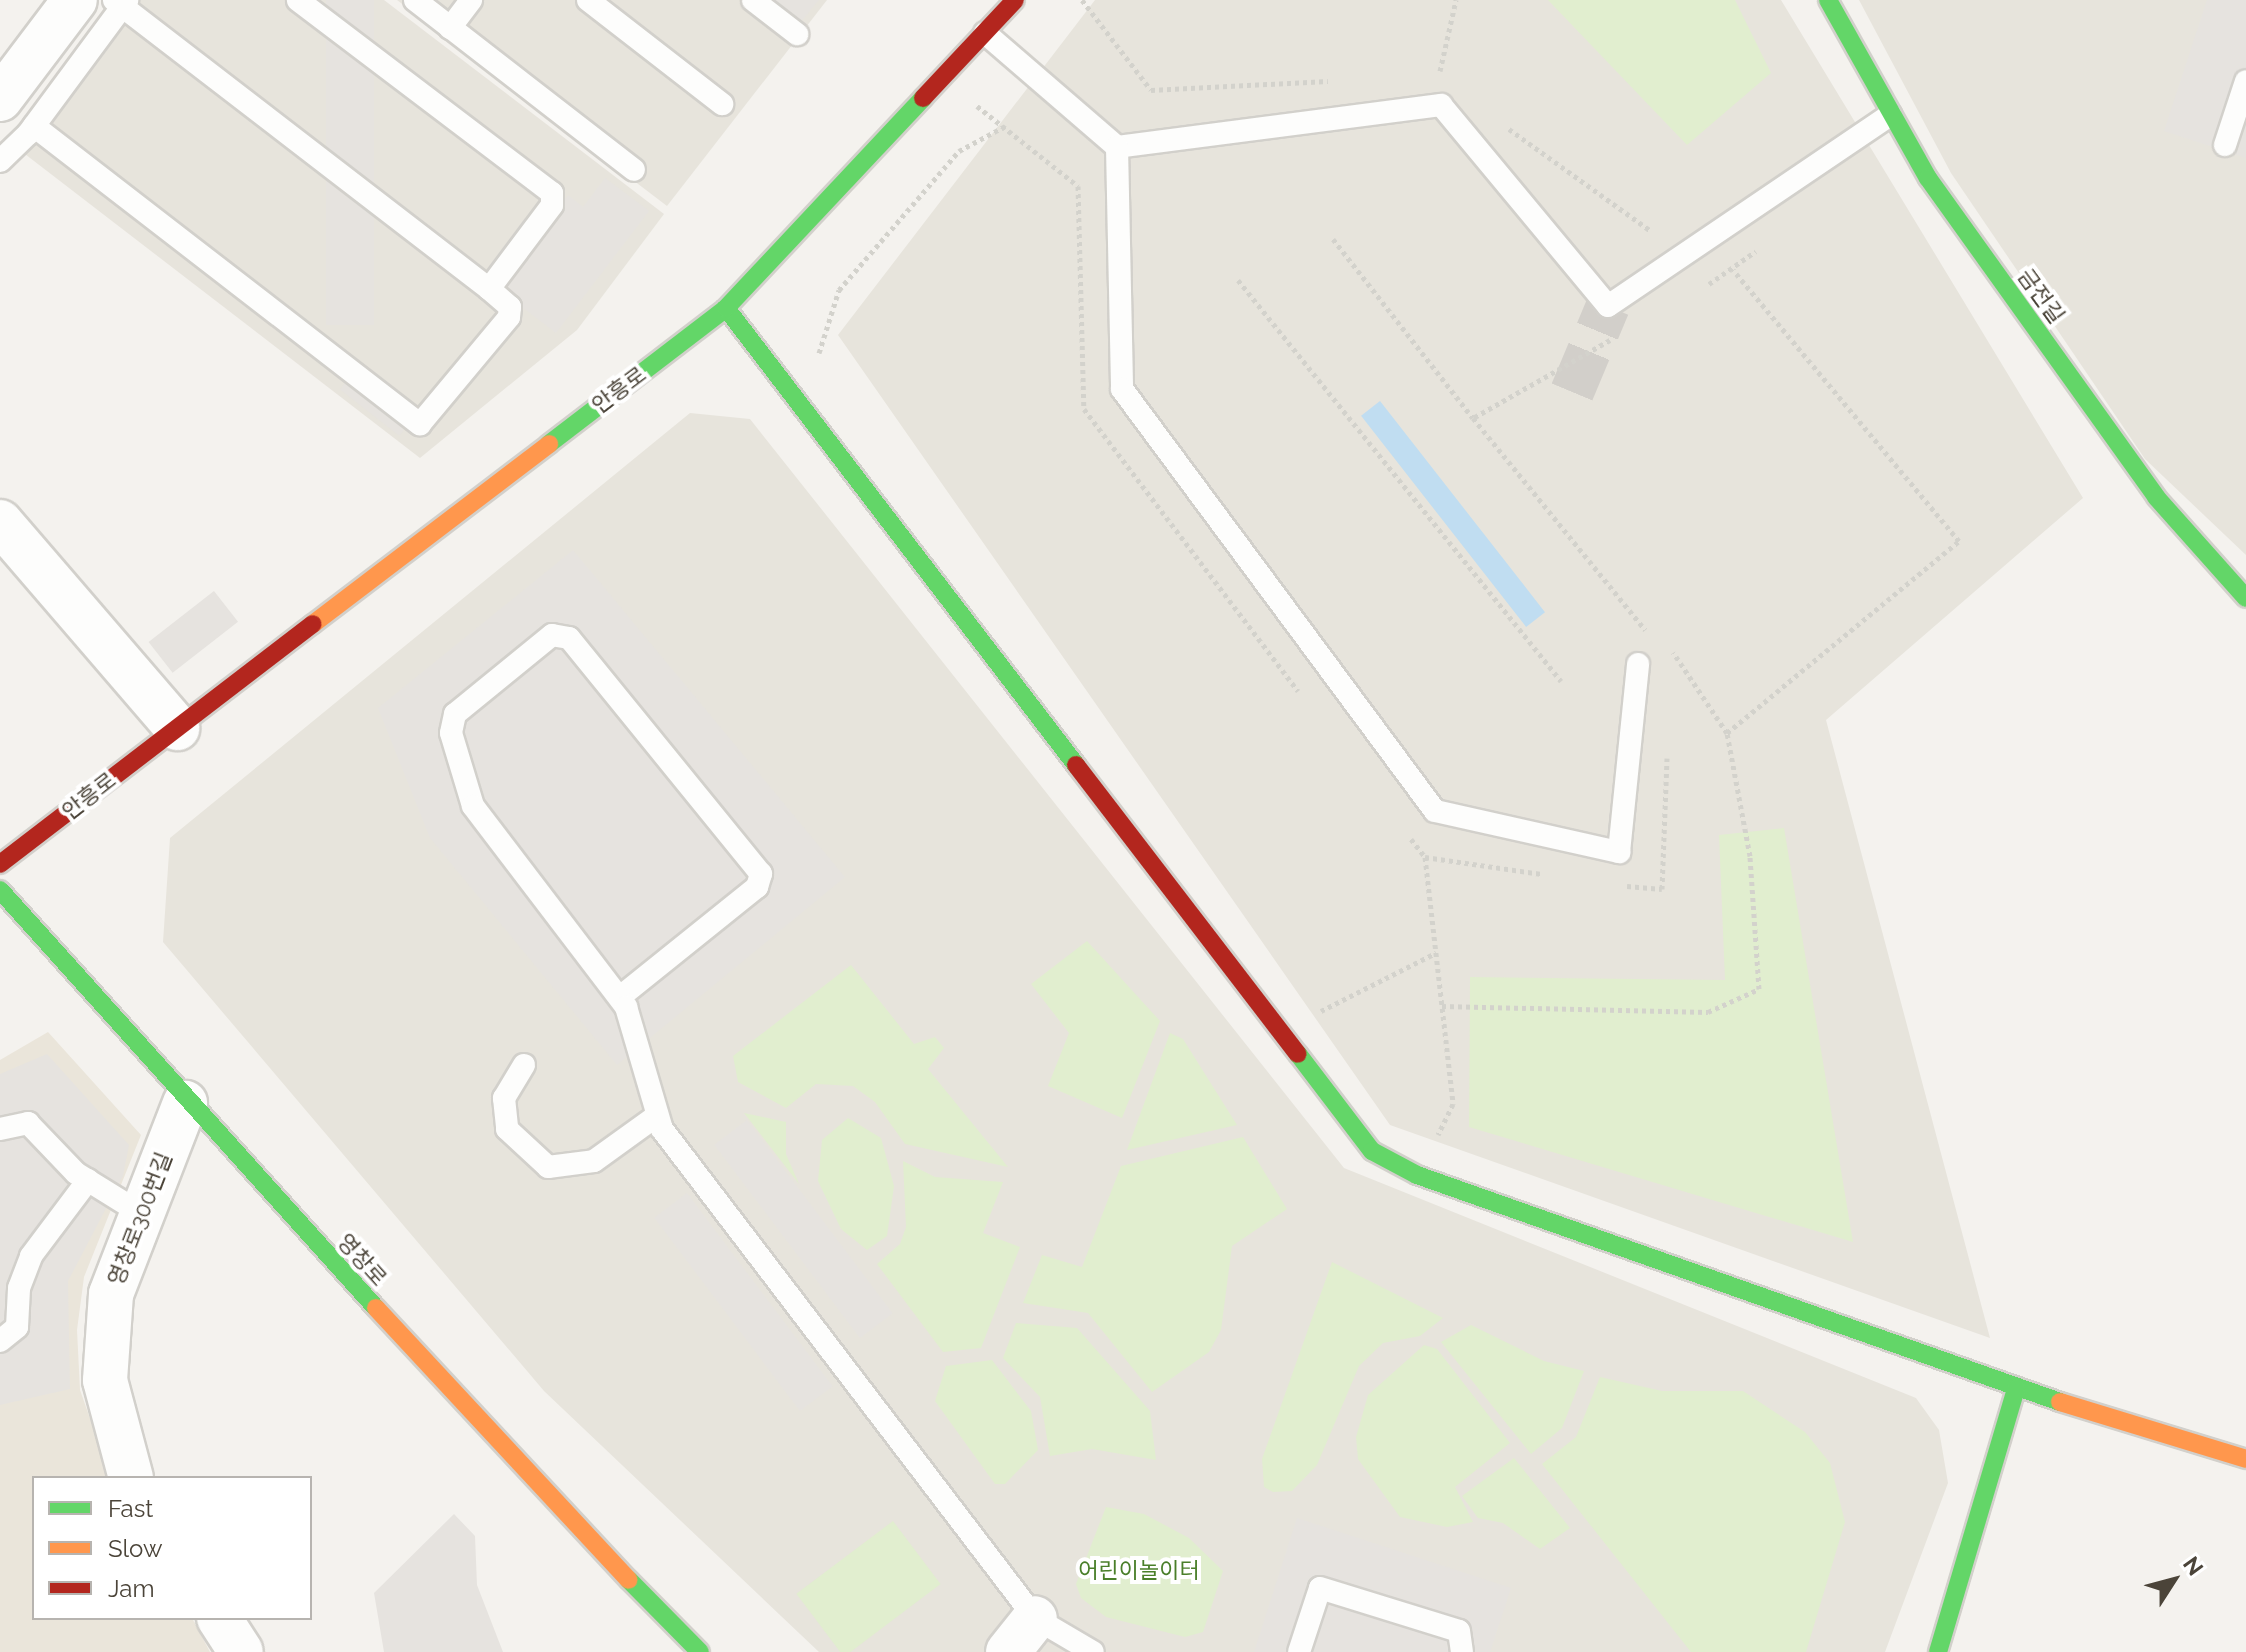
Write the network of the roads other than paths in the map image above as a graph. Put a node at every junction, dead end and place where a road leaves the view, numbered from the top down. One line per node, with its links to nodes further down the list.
1 (75, 0): 14 (street)
2 (298, 0): 22 (lane)
3 (415, 0): 10 (lane)
4 (471, 0): 10 (lane)
5 (588, 0): 15 (lane)
6 (753, 0): 12 (lane)
7 (1015, 0): 11 (street, 안흥로)
8 (1828, 0): 16 (street, 금전길)
9 (121, 2): 17 (lane); 22 (lane)
10 (450, 28): 21 (lane)
11 (985, 33): 19 (lane); 23 (street, 안흥로)
12 (797, 34)
13 (2246, 81): 18 (lane)
14 (0, 99)
15 (722, 104)
16 (1890, 115): 19 (lane); 25 (street, 금전길)
17 (34, 126): 20 (lane); 22 (lane)
18 (2225, 145)
19 (1117, 147): 26 (lane)
20 (0, 161)
21 (634, 170)
22 (489, 289)
23 (726, 308): 27 (street, 안흥로); 38 (street)
24 (0, 522): 27 (street)
25 (2246, 598)
26 (1638, 664)
27 (177, 728): 28 (street, 안흥로)
28 (0, 864)
29 (0, 890): 32 (street, 영창로)
30 (620, 997): 30 (lane); 33 (lane)
31 (524, 1065): 33 (lane)
32 (185, 1103): 36 (street, 영창로300번길); 44 (street, 영창로)
33 (655, 1117): 41 (lane)
34 (0, 1129): 35 (lane)
35 (88, 1180): 36 (lane); 37 (lane)
36 (142, 1214): 40 (street, 영창로300번길)
37 (0, 1341)
38 (2016, 1388): 39 (street); 49 (street)
39 (2246, 1459)
40 (130, 1476)
41 (1035, 1618): 45 (street); 46 (lane)
42 (220, 1620): 43 (street)
43 (241, 1652)
44 (700, 1652)
45 (1008, 1652)
46 (1093, 1652)
47 (1299, 1652): 48 (lane)
48 (1462, 1652)
49 (1938, 1652)

